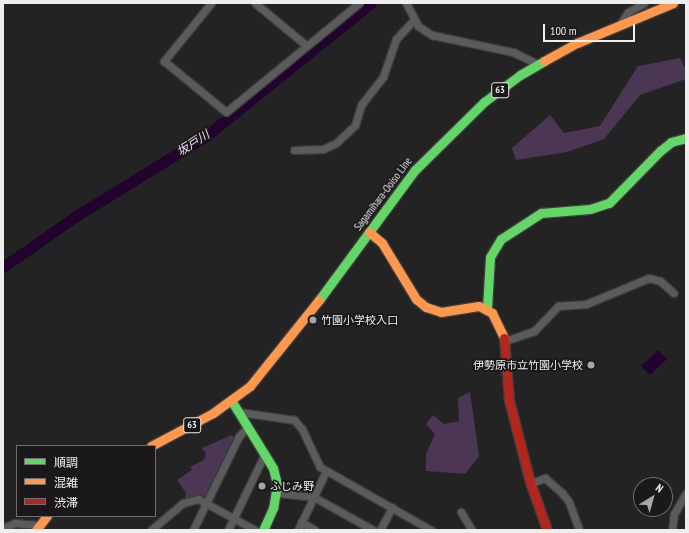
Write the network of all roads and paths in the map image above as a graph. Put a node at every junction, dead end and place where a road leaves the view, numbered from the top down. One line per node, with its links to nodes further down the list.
1 (211, 3): 9 (street)
2 (255, 3): 9 (street)
3 (359, 3): 9 (street)
4 (406, 3): 7 (street)
5 (644, 3): 8 (street)
6 (673, 3): 8 (street, Sagamihara-Ooiso LIne / 63)
7 (413, 20): 10 (street); 12 (street)
8 (620, 24): 10 (street, Sagamihara-Ooiso LIne / 63)
9 (307, 46)
10 (538, 64): 13 (street, Sagamihara-Ooiso LIne / 63)
11 (686, 138): 15 (street)
12 (294, 150)
13 (369, 232): 15 (street); 17 (street, Sagamihara-Ooiso LIne / 63)
14 (674, 293): 16 (street)
15 (487, 308): 16 (street)
16 (505, 341): 23 (street)
17 (232, 400): 18 (street); 20 (street, Sagamihara-Ooiso LIne / 63)
18 (239, 412): 19 (street); 22 (street)
19 (248, 427): 21 (street); 27 (street)
20 (153, 445)
21 (265, 453): 24 (street); 31 (street)
22 (326, 471): 26 (street); 28 (street)
23 (530, 484): 46 (street); 47 (street)
24 (277, 493): 26 (street); 39 (street)
25 (686, 493): 48 (street)
26 (314, 497): 32 (street); 42 (street)
27 (207, 503): 31 (street); 35 (street); 36 (street)
28 (392, 507): 43 (street); 44 (street)
29 (461, 512): 45 (street)
30 (46, 517): 33 (street)
31 (233, 518): 37 (street); 38 (street)
32 (301, 522): 40 (street); 41 (street)
33 (38, 527): 34 (street)
34 (3, 528)
35 (151, 530)
36 (194, 530)
37 (228, 530)
38 (255, 530)
39 (263, 530)
40 (298, 530)
41 (315, 530)
42 (373, 530)
43 (380, 530)
44 (431, 530)
45 (472, 530)
46 (547, 530)
47 (579, 530)
48 (672, 530)

